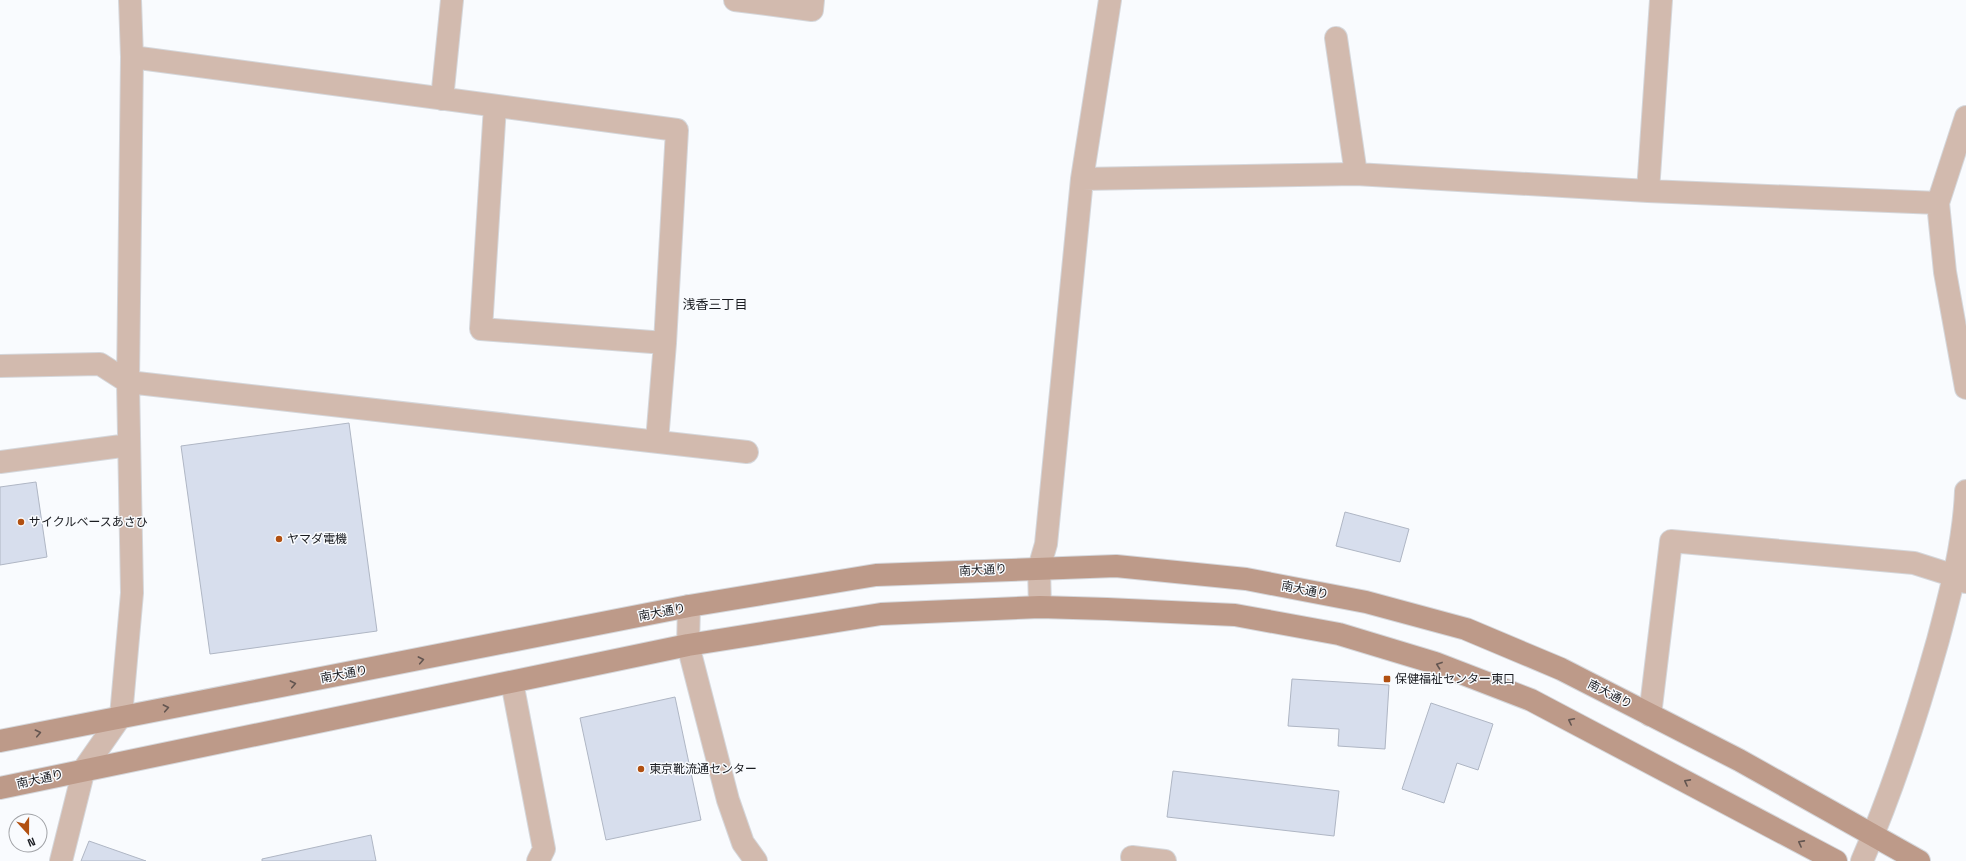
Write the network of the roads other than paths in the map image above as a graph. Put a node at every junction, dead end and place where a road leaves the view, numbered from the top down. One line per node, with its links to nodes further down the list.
1 (130, 0): 8 (street)
2 (452, 0): 9 (street)
3 (735, 0): 4 (street)
4 (813, 0)
5 (1110, 0): 13 (street)
6 (1661, 0): 14 (street)
7 (1336, 38): 12 (street)
8 (132, 57): 9 (street); 18 (street)
9 (442, 98): 10 (street)
10 (495, 106): 16 (street); 16 (street)
11 (1966, 117): 15 (street)
12 (1356, 174): 13 (street); 14 (street)
13 (1082, 179): 25 (street)
14 (1648, 191): 15 (street)
15 (1938, 202): 19 (street)
16 (665, 343): 20 (street)
17 (0, 366): 18 (street)
18 (128, 382): 20 (street); 21 (street)
19 (1966, 388)
20 (657, 441): 22 (street)
21 (129, 445): 23 (street); 32 (street)
22 (747, 452)
23 (0, 462)
24 (1966, 491): 26 (street)
25 (1039, 568): 27 (street, 南大通り); 28 (street); 31 (street, 南大通り)
26 (1961, 579): 31 (street); 36 (street)
27 (689, 606): 29 (street); 32 (street, 南大通り, one-way to 27)
28 (1040, 607): 29 (street, 南大通り); 42 (street, 南大通り, one-way to 28)
29 (688, 645): 30 (street, 南大通り); 40 (street)
30 (512, 682): 34 (street, 南大通り); 39 (street)
31 (1650, 715): 36 (street, 南大通り)
32 (121, 716): 33 (street, 南大通り, one-way to 32); 34 (street)
33 (0, 741)
34 (84, 769): 35 (street, 南大通り); 38 (street)
35 (0, 788)
36 (1874, 834): 43 (street); 44 (street, 南大通り)
37 (1132, 857): 41 (street)
38 (61, 861)
39 (538, 861)
40 (756, 861)
41 (1165, 861)
42 (1836, 861)
43 (1862, 861)
44 (1919, 861)

